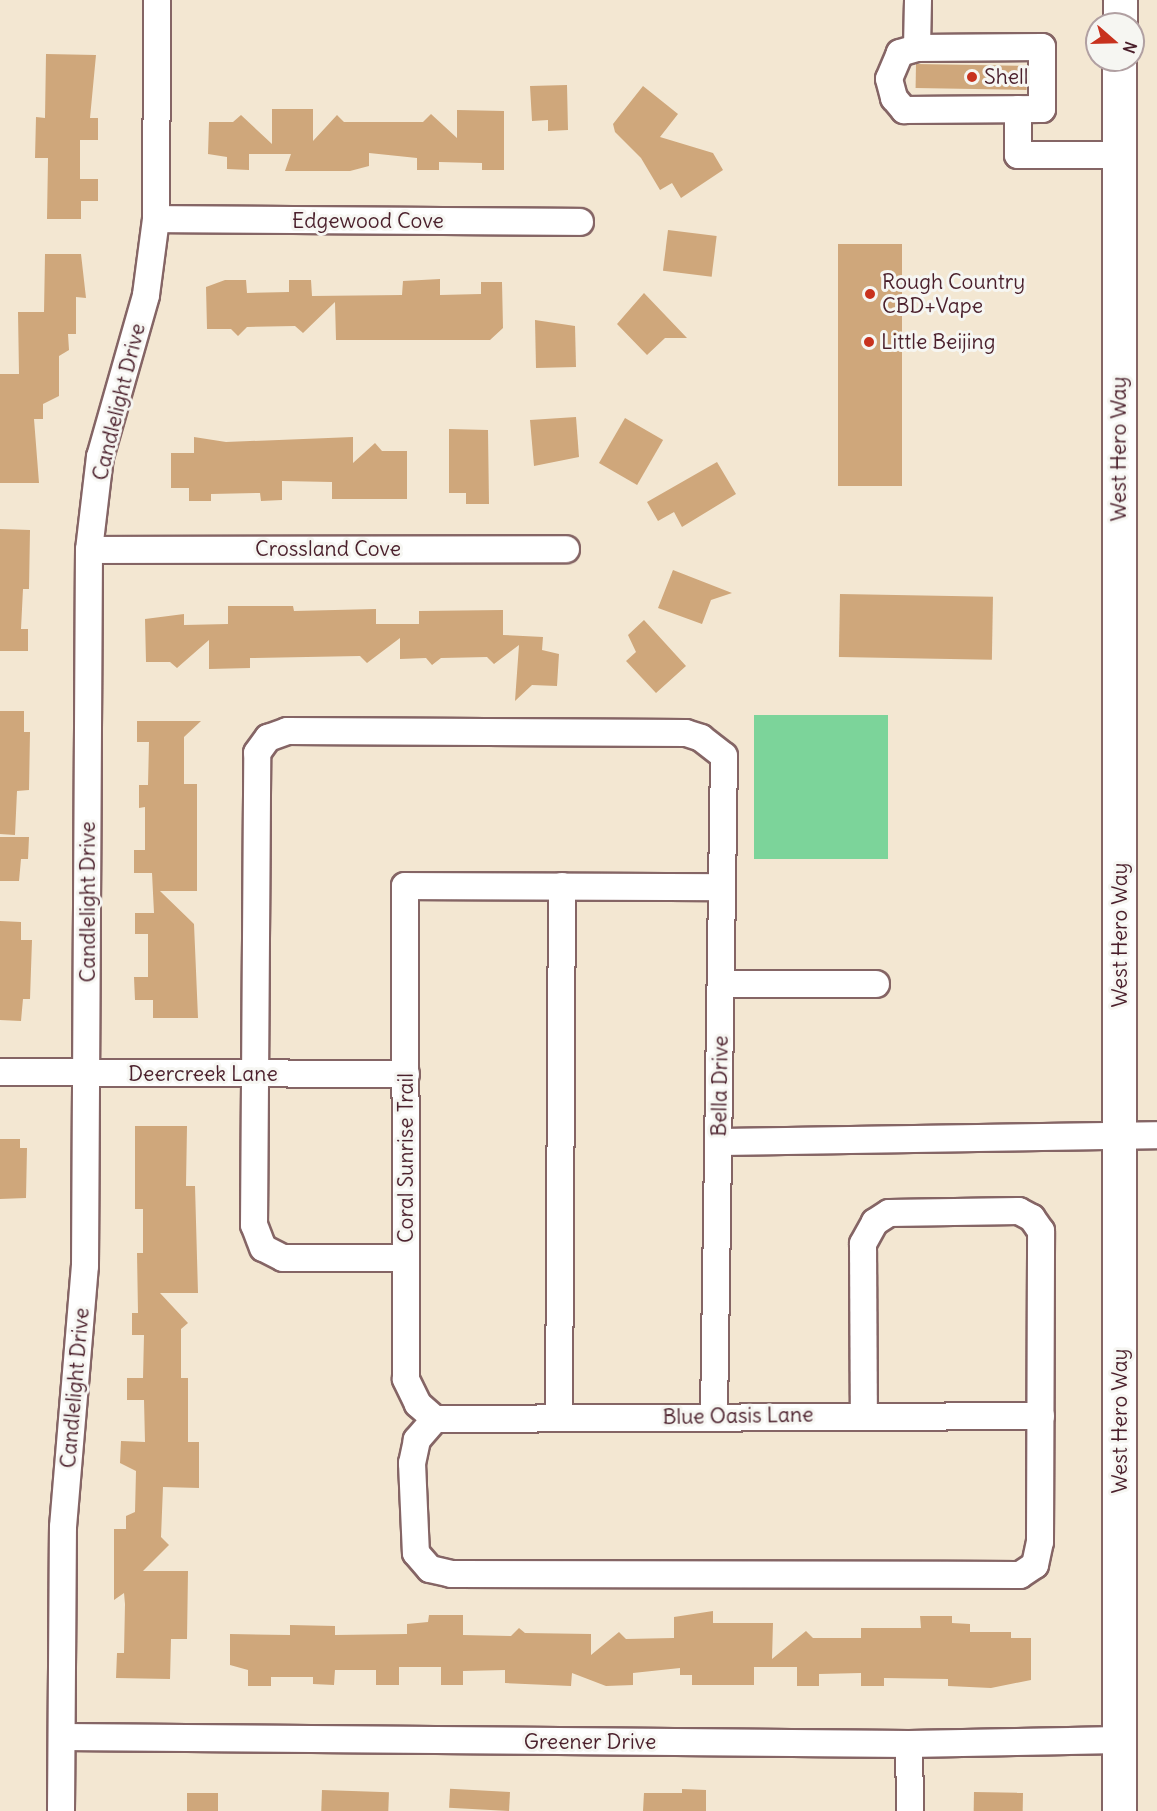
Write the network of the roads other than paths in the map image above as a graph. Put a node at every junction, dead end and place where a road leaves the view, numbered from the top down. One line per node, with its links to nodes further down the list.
1 (157, 0): 7 (street, Candlelight Drive)
2 (918, 0): 3 (street)
3 (917, 48): 5 (street); 5 (street)
4 (1119, 72): 6 (main road, West Hero Way)
5 (1018, 109): 6 (street)
6 (1118, 155): 19 (main road, West Hero Way)
7 (156, 219): 8 (street, Edgewood Cove); 10 (street, Candlelight Drive)
8 (580, 222)
9 (566, 549): 10 (street, Crossland Cove)
10 (89, 550): 16 (street, Candlelight Drive)
11 (561, 886): 12 (street); 18 (street, Coral Sunrise Trail); 26 (street)
12 (722, 887): 13 (street, Bella Drive); 17 (street, Bella Drive)
13 (721, 984): 14 (street); 21 (street, Bella Drive)
14 (876, 984)
15 (0, 1072): 16 (street, Deercreek Lane)
16 (87, 1073): 17 (street, Deercreek Lane); 28 (street, Candlelight Drive)
17 (255, 1074): 18 (street, Deercreek Lane); 22 (street)
18 (406, 1074): 22 (street, Coral Sunrise Trail)
19 (1121, 1134): 20 (street); 21 (street); 29 (main road, West Hero Way)
20 (1157, 1135)
21 (719, 1142): 24 (street, Bella Drive)
22 (406, 1258): 27 (street, Coral Sunrise Trail)
23 (864, 1414): 24 (street, Blue Oasis Lane); 25 (street, Blue Oasis Lane); 25 (street)
24 (714, 1416): 26 (street, Blue Oasis Lane)
25 (1041, 1416): 27 (street)
26 (559, 1418): 27 (street, Blue Oasis Lane)
27 (435, 1419)
28 (62, 1737): 30 (street, Greener Drive); 31 (street, Candlelight Drive)
29 (1119, 1740): 30 (street, Greener Drive); 33 (main road, West Hero Way)
30 (909, 1744): 32 (street)
31 (61, 1811)
32 (910, 1811)
33 (1119, 1811)

